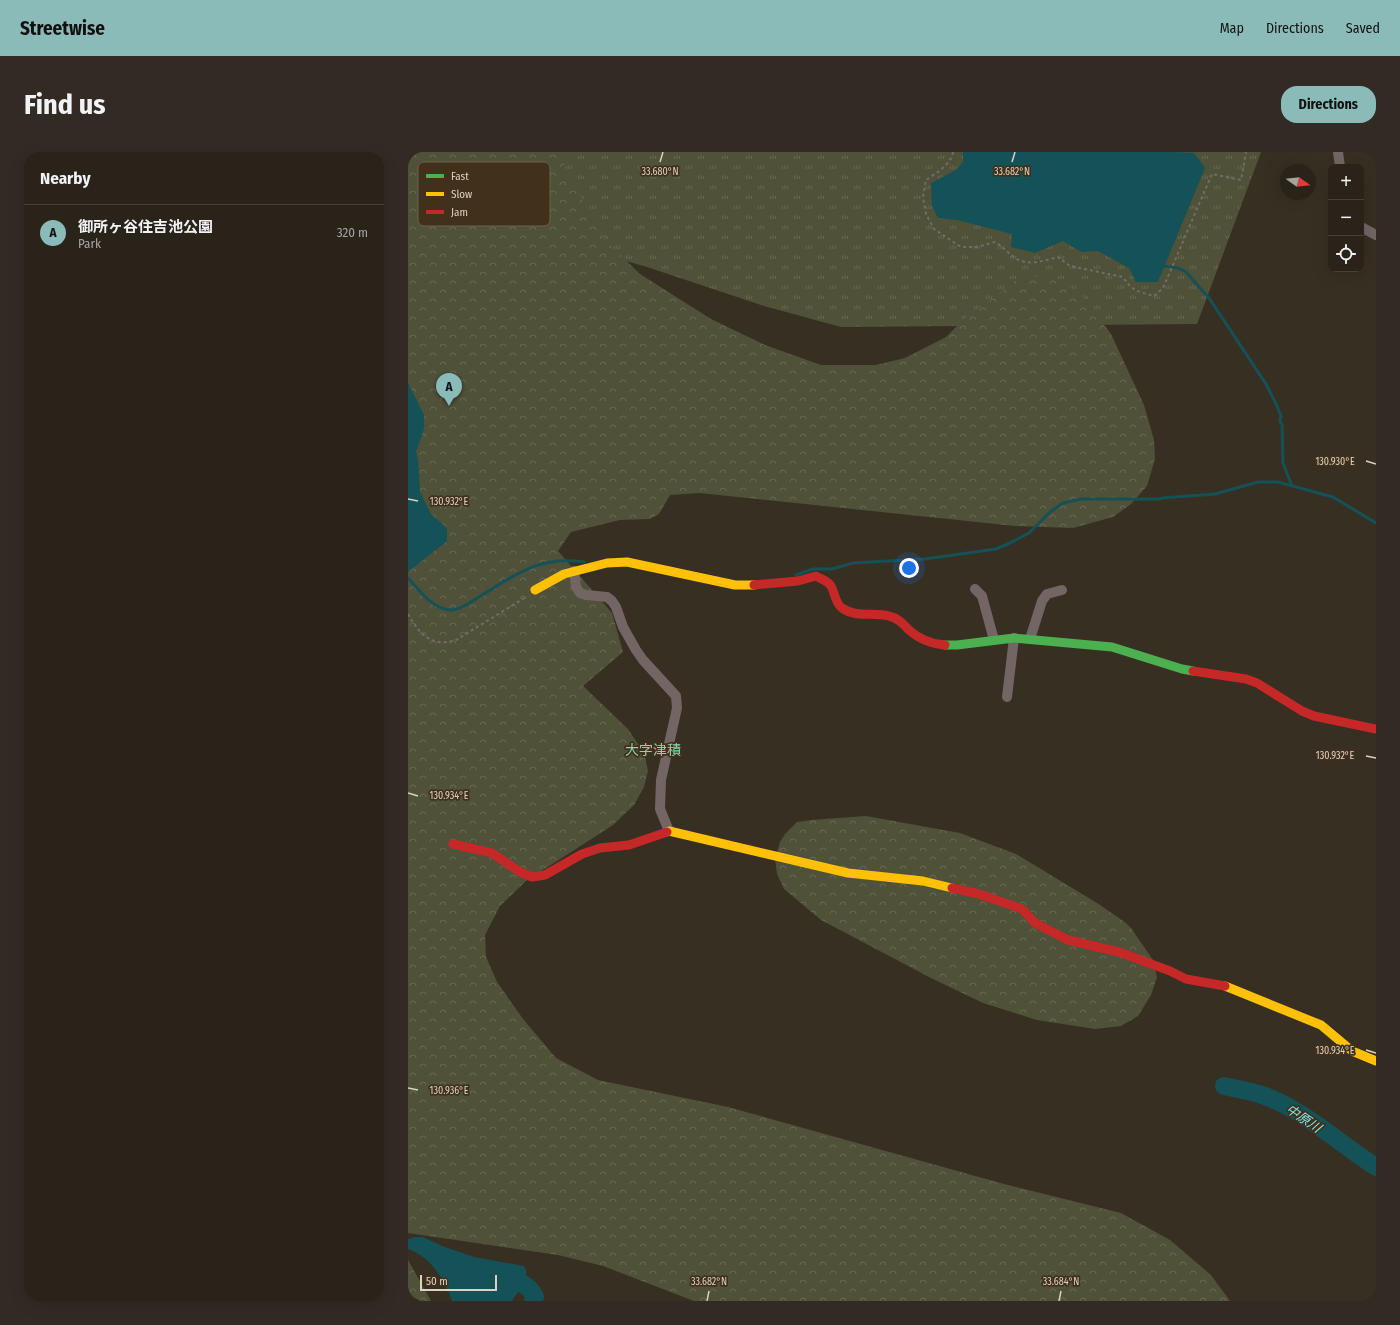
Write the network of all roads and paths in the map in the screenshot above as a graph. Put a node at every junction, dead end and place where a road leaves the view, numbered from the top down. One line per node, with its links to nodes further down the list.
1 (953, 152): 2 (path)
2 (1246, 152)
3 (1338, 152): 4 (street)
4 (1340, 164)
5 (1364, 229): 6 (street)
6 (1376, 235)
7 (574, 571): 9 (street); 14 (street); 17 (street)
8 (975, 589): 14 (street)
9 (536, 590): 11 (path)
10 (1062, 590): 13 (street)
11 (408, 614)
12 (1014, 638): 13 (street); 14 (street); 15 (street)
13 (1030, 639): 16 (street)
14 (994, 640)
15 (1007, 697)
16 (1376, 729)
17 (669, 831): 18 (street); 19 (street)
18 (453, 844)
19 (1376, 1061)

